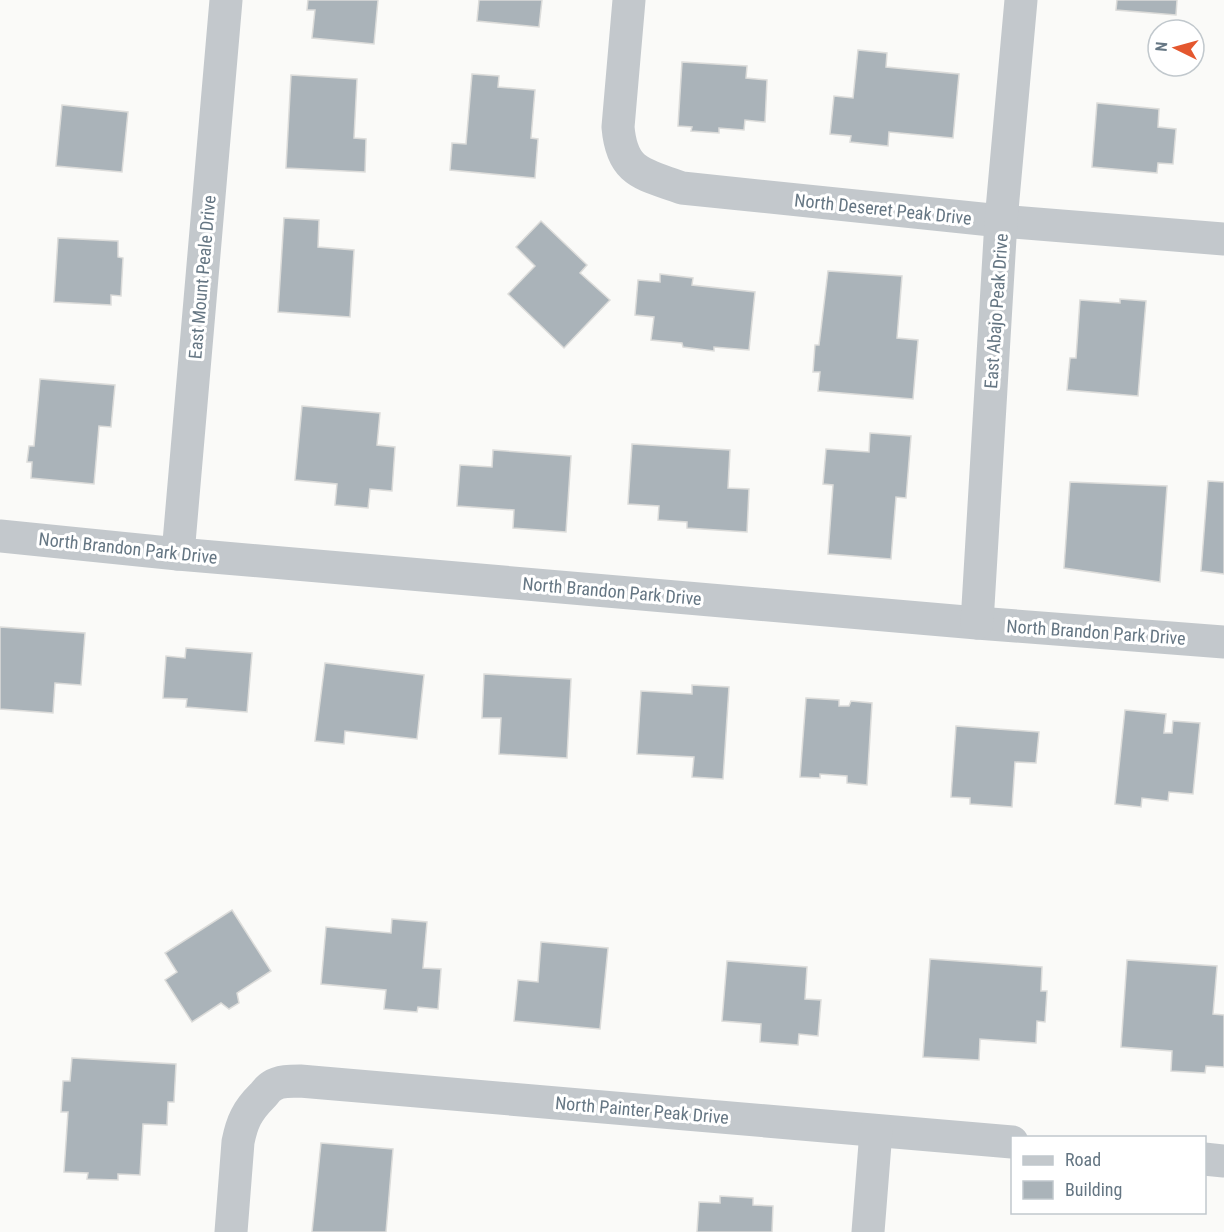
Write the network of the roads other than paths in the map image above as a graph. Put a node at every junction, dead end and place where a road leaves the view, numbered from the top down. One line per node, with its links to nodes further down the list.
1 (226, 0): 7 (street, East Mount Peale Drive)
2 (628, 0): 4 (street, North Deseret Peak Drive)
3 (1021, 0): 4 (street, East Abajo Peak Drive)
4 (1001, 221): 5 (street, North Deseret Peak Drive); 8 (street, East Abajo Peak Drive)
5 (1224, 239)
6 (0, 536): 7 (street, North Brandon Park Drive)
7 (178, 554): 8 (street, North Brandon Park Drive)
8 (977, 623): 9 (street, North Brandon Park Drive)
9 (1224, 642)
10 (876, 1131): 11 (street, North Painter Peak Drive); 14 (street, North Painter Peak Drive); 15 (street)
11 (1011, 1142)
12 (1206, 1159): 13 (street)
13 (1224, 1161)
14 (231, 1232)
15 (868, 1232)

